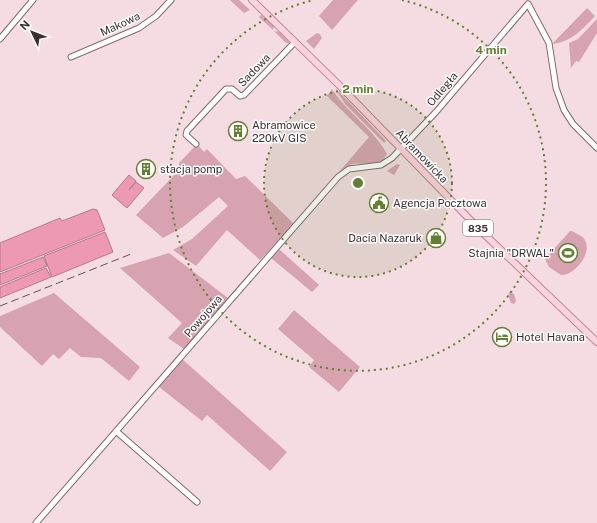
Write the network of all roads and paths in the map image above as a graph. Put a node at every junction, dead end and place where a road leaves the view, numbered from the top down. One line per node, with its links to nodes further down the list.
1 (33, 0): 4 (street)
2 (171, 0): 6 (street, Makowa)
3 (254, 1): 5 (main road, Abramowicka / 835)
4 (0, 40)
5 (295, 42): 7 (street, Sadowa); 9 (main road, Abramowicka / 835)
6 (71, 57)
7 (196, 144)
8 (597, 148): 9 (street, Odległa)
9 (401, 149): 10 (main road, Abramowicka / 835); 11 (street, Powojowa)
10 (597, 342)
11 (116, 431): 12 (street); 13 (street, Powojowa)
12 (197, 502)
13 (36, 523)

